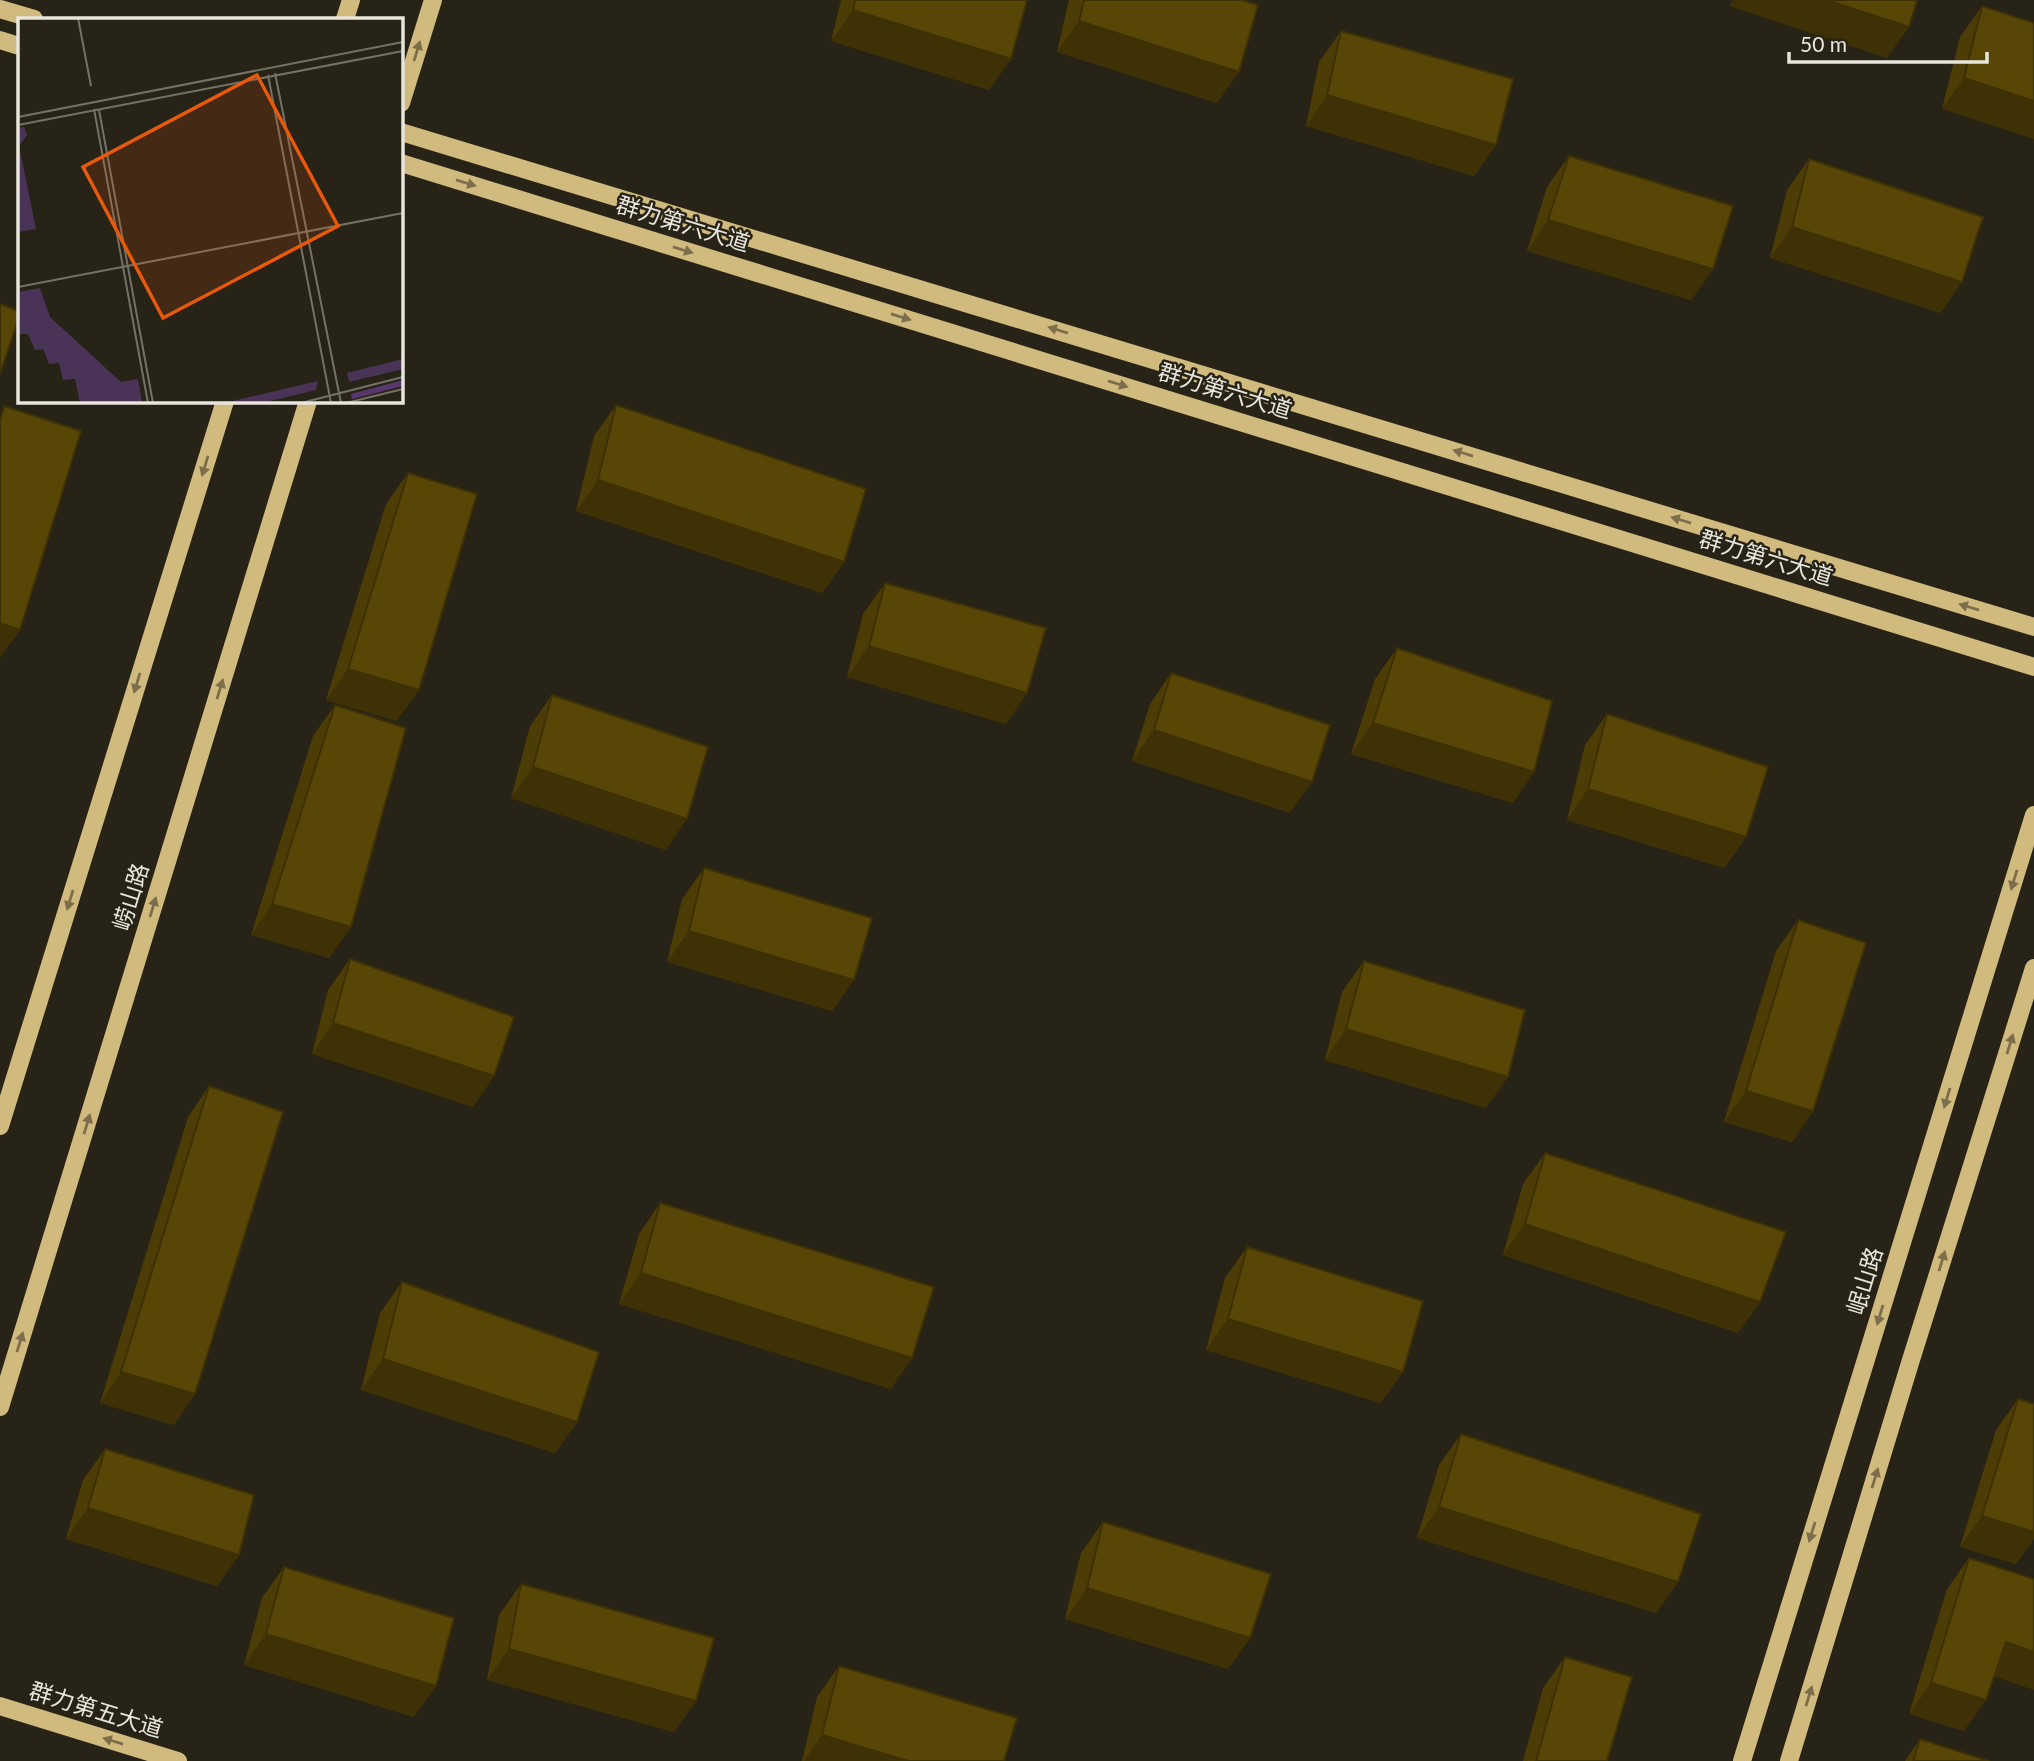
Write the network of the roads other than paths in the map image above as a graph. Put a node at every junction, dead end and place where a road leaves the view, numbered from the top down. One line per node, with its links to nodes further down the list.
1 (351, 0): 5 (main road)
2 (433, 0): 8 (main road, one-way to 2)
3 (0, 9): 4 (main road)
4 (31, 18)
5 (345, 18)
6 (0, 40): 7 (main road)
7 (18, 46)
8 (402, 100)
9 (402, 132): 13 (main road, 群力第六大道, one-way to 9)
10 (402, 163): 14 (main road, 群力第六大道, one-way to 14)
11 (225, 402): 17 (main road, one-way to 17)
12 (308, 402): 18 (main road, 崂山路, one-way to 12)
13 (2034, 627)
14 (2034, 667)
15 (2034, 815): 21 (main road, 岷山路, one-way to 21)
16 (2034, 968): 22 (main road, one-way to 16)
17 (0, 1126)
18 (0, 1407)
19 (0, 1706): 20 (main road, 群力第五大道, one-way to 19)
20 (178, 1761)
21 (1742, 1761)
22 (1789, 1761)

